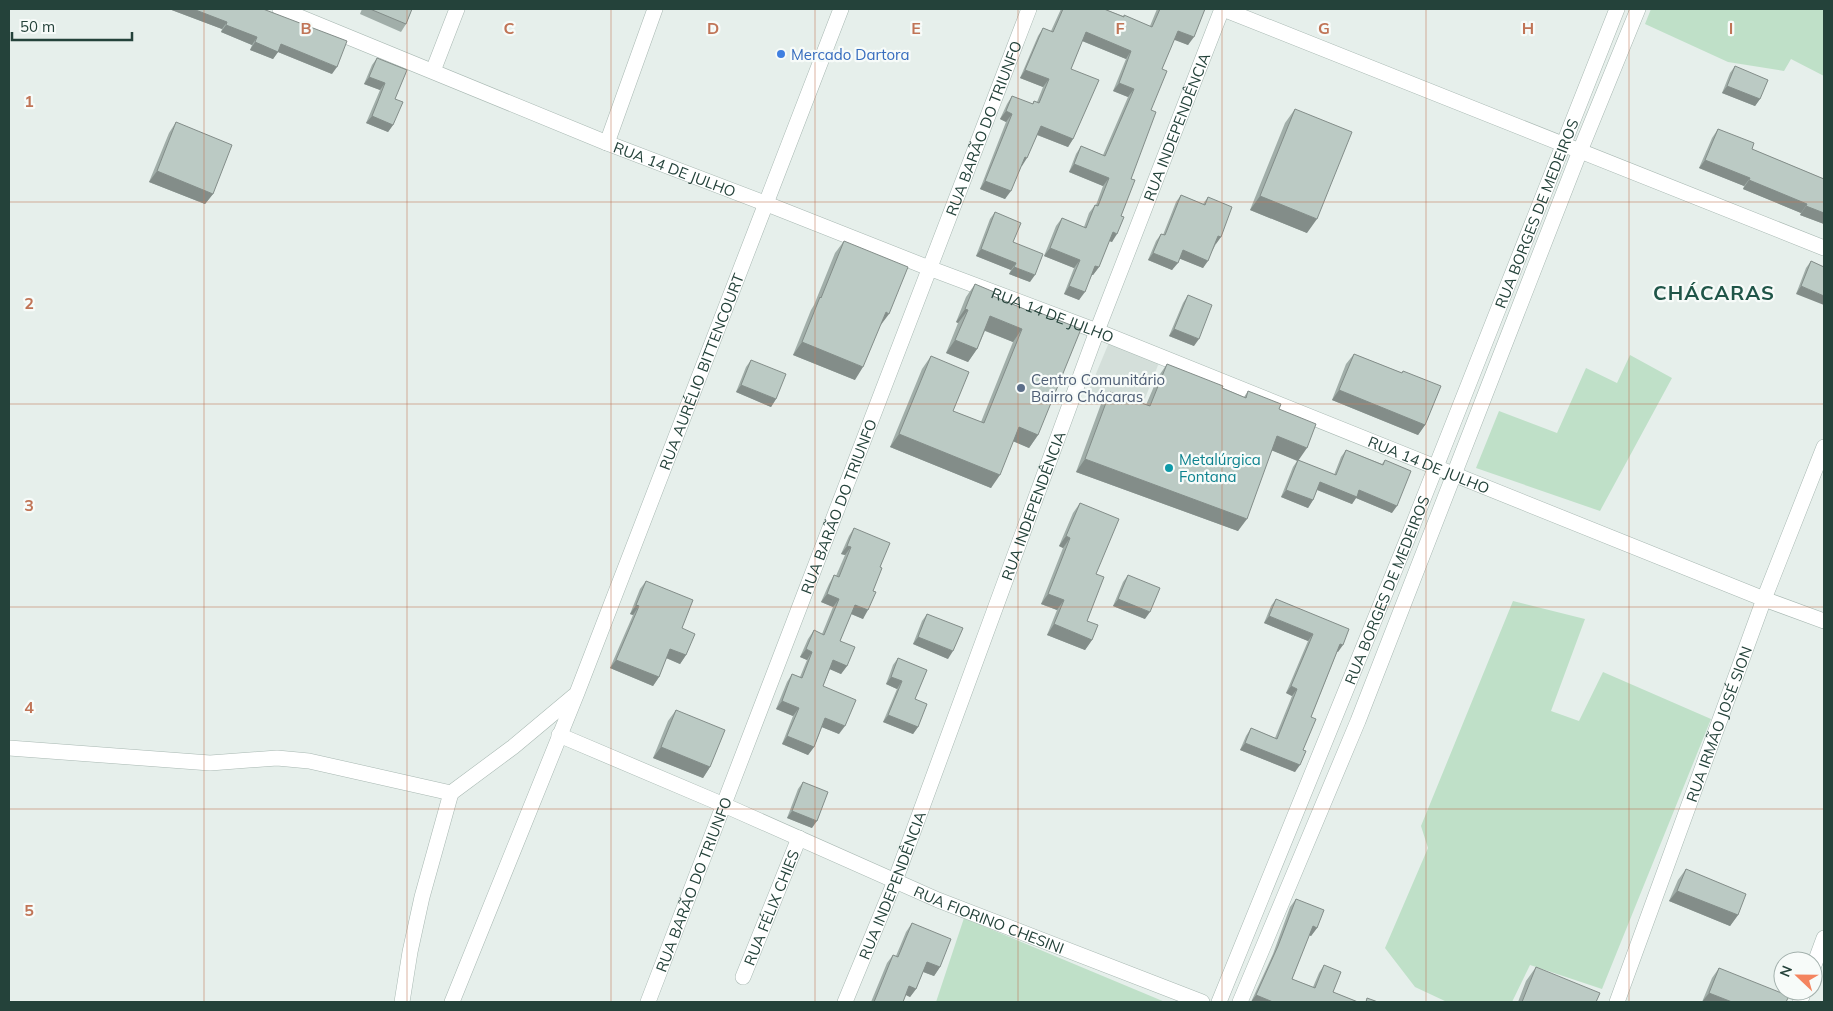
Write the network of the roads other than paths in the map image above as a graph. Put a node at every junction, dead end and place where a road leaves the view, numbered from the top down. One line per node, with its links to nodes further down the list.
1 (280, 9): 9 (street, RUA 14 DE JULHO)
2 (457, 9): 9 (street)
3 (655, 9): 10 (street)
4 (841, 9): 13 (street, RUA AURÉLIO BITTENCOURT)
5 (1028, 9): 15 (street, RUA BARÃO DO TRIUNFO)
6 (1222, 9): 11 (street); 16 (street, RUA INDEPENDÊNCIA)
7 (1617, 9): 11 (street, RUA BORGES DE MEDEIROS)
8 (1638, 9): 12 (street, RUA BORGES DE MEDEIROS)
9 (434, 72): 10 (street, RUA 14 DE JULHO)
10 (607, 143): 13 (street, RUA 14 DE JULHO)
11 (1563, 144): 12 (street); 18 (street, RUA BORGES DE MEDEIROS)
12 (1580, 151): 14 (street); 19 (street, RUA BORGES DE MEDEIROS)
13 (766, 204): 15 (street, RUA 14 DE JULHO); 22 (street, RUA AURÉLIO BITTENCOURT)
14 (1824, 248)
15 (929, 268): 16 (street, RUA 14 DE JULHO); 28 (street, RUA BARÃO DO TRIUNFO)
16 (1097, 331): 18 (street, RUA 14 DE JULHO); 30 (street, RUA INDEPENDÊNCIA)
17 (1824, 447): 20 (street, RUA IRMÃO JOSÉ SION)
18 (1436, 468): 19 (street, RUA 14 DE JULHO); 23 (street, RUA BORGES DE MEDEIROS)
19 (1453, 475): 20 (street, RUA 14 DE JULHO); 24 (street, RUA BORGES DE MEDEIROS)
20 (1764, 599): 21 (street, RUA 14 DE JULHO); 41 (street, RUA IRMÃO JOSÉ SION)
21 (1824, 621)
22 (577, 693): 25 (street, RUA AURÉLIO BITTENCOURT); 27 (street)
23 (1337, 712): 24 (street); 39 (street, RUA BORGES DE MEDEIROS)
24 (1358, 721): 40 (street, RUA BORGES DE MEDEIROS)
25 (559, 735): 28 (street, RUA FIORINO CHESINI); 35 (street, RUA AURÉLIO BITTENCOURT)
26 (9, 748): 27 (street)
27 (451, 793): 34 (street)
28 (724, 805): 29 (street, RUA FIORINO CHESINI); 36 (street, RUA BARÃO DO TRIUNFO)
29 (799, 838): 30 (street, RUA FIORINO CHESINI); 33 (street, RUA FÉLIX CHIES)
30 (895, 881): 37 (street, RUA INDEPENDÊNCIA); 38 (street, RUA FIORINO CHESINI)
31 (1824, 938): 32 (street)
32 (1819, 951)
33 (743, 977)
34 (402, 1002)
35 (452, 1002)
36 (648, 1002)
37 (844, 1002)
38 (1202, 1002)
39 (1219, 1002)
40 (1240, 1002)
41 (1617, 1002)

